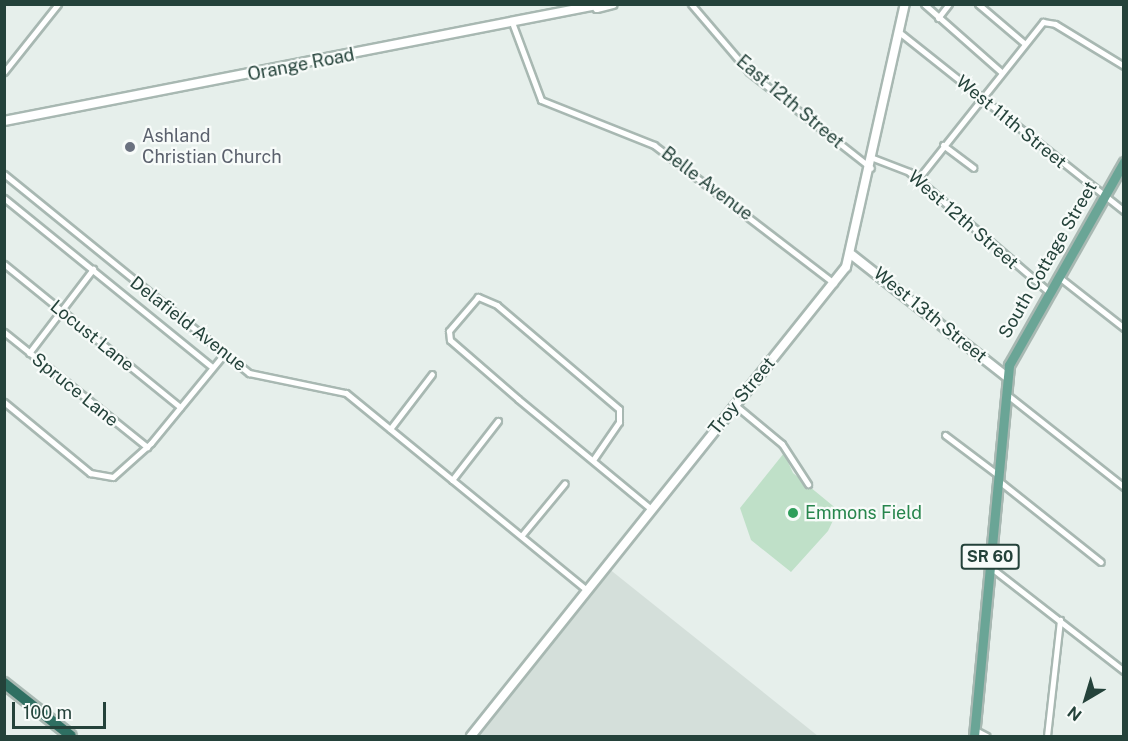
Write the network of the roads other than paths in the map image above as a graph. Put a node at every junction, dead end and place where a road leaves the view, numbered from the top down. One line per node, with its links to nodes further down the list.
1 (58, 4): 16 (street)
2 (557, 4): 10 (street)
3 (614, 4): 9 (main road, Orange Road)
4 (691, 4): 23 (street, East 12th Street)
5 (905, 4): 13 (main road, Troy Street)
6 (924, 4): 11 (street)
7 (949, 4): 11 (street)
8 (978, 4): 14 (street)
9 (600, 6): 10 (main road, Orange Road)
10 (560, 15): 12 (main road, Orange Road)
11 (938, 18): 17 (street)
12 (513, 25): 19 (main road, Orange Road); 34 (street, Belle Avenue)
13 (899, 32): 18 (street, West 11th Street); 21 (main road, Troy Street)
14 (1024, 43): 15 (street); 17 (street)
15 (1124, 66)
16 (4, 72)
17 (1001, 72): 18 (street)
18 (980, 97): 20 (street); 27 (street, West 11th Street)
19 (4, 121)
20 (943, 145): 24 (street); 26 (street)
21 (873, 158): 23 (main road, Troy Street); 26 (street, West 12th Street)
22 (1124, 162): 27 (main road, South Cottage Street / SR 60)
23 (871, 168): 30 (main road, Troy Street)
24 (973, 168)
25 (4, 174): 40 (street, Delafield Avenue)
26 (918, 179): 35 (street, West 12th Street)
27 (1104, 196): 29 (street, West 11th Street); 33 (main road, South Cottage Street / SR 60)
28 (4, 198): 32 (street)
29 (1124, 211)
30 (852, 255): 34 (main road, Troy Street); 43 (main road, West 13th Street)
31 (4, 264): 36 (street, Locust Lane)
32 (93, 269): 36 (street); 41 (street)
33 (1058, 276): 35 (main road, South Cottage Street / SR 60); 37 (street)
34 (834, 283): 46 (main road, Troy Street)
35 (1049, 292): 43 (main road, South Cottage Street / SR 60)
36 (63, 312): 39 (street); 47 (street, Locust Lane)
37 (1124, 328)
38 (4, 332): 39 (street, Spruce Lane)
39 (29, 353): 51 (street, Spruce Lane)
40 (224, 354): 41 (street); 49 (street, Delafield Avenue)
41 (212, 367): 47 (street)
42 (432, 374): 49 (street)
43 (1007, 377): 44 (main road, SR 60)
44 (1005, 393): 53 (main road, SR 60); 57 (street)
45 (4, 402): 51 (street)
46 (735, 405): 56 (street); 58 (main road, Troy Street)
47 (180, 407): 51 (street)
48 (498, 421): 54 (street)
49 (390, 429): 54 (street, Delafield Avenue)
50 (945, 435): 53 (street)
51 (147, 447)
52 (592, 460): 52 (street); 58 (street)
53 (998, 478): 60 (street); 61 (main road, SR 60)
54 (452, 480): 59 (street, Delafield Avenue)
55 (565, 483): 59 (street)
56 (808, 483)
57 (1124, 487)
58 (651, 509): 62 (main road, Troy Street)
59 (522, 536): 62 (street, Delafield Avenue)
60 (1101, 562)
61 (989, 566): 63 (street); 66 (main road, SR 60)
62 (586, 590): 68 (main road, Troy Street)
63 (1060, 620): 64 (street); 70 (street)
64 (1124, 671)
65 (4, 683): 67 (highway)
66 (974, 734): 69 (street)
67 (71, 736)
68 (471, 736)
69 (987, 736)
70 (1047, 736)

